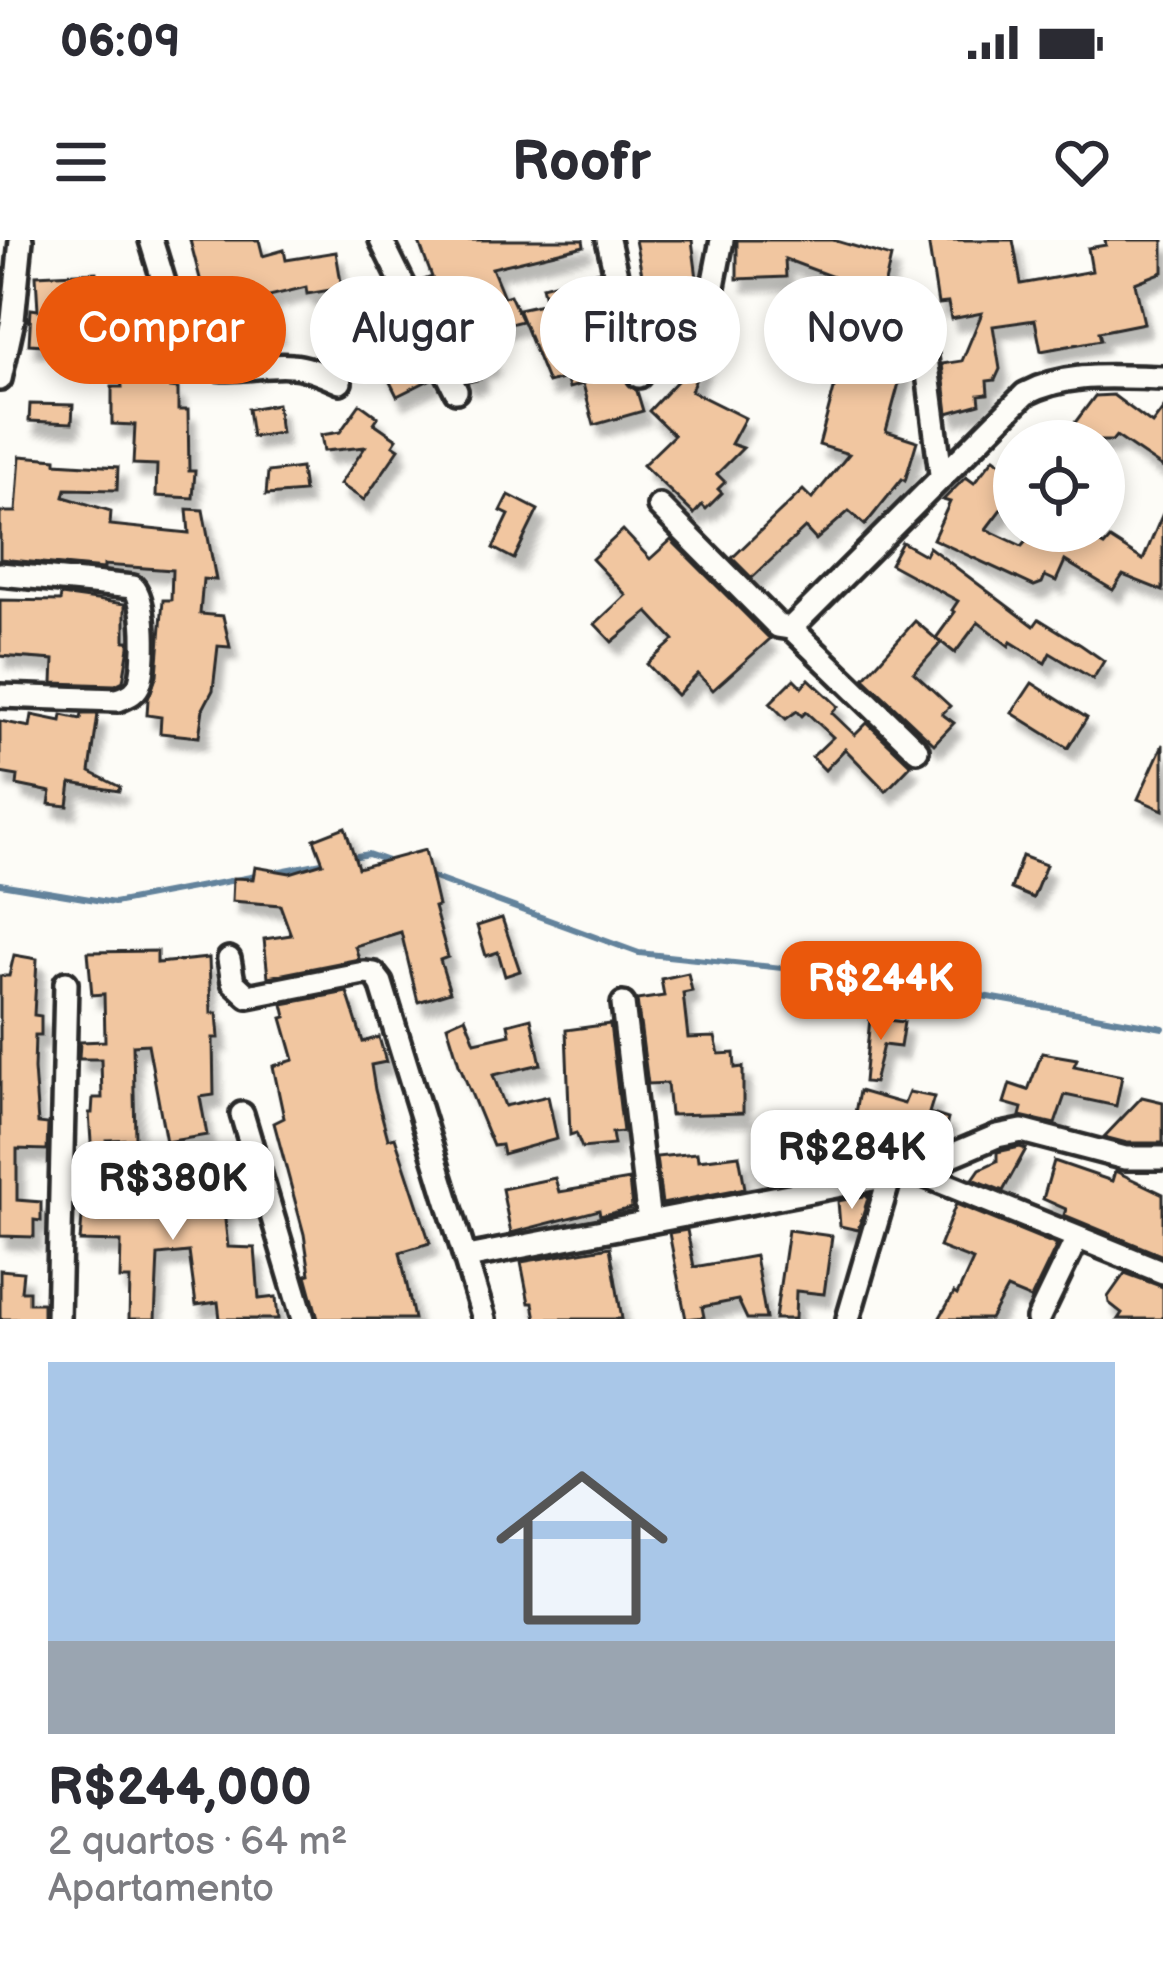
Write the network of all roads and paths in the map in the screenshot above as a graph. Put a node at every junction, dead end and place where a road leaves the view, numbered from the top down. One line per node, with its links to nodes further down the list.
1 (21, 240): 10 (street)
2 (151, 240): 8 (street)
3 (381, 240): 12 (street)
4 (608, 240): 6 (street)
5 (722, 240): 7 (street)
6 (616, 276)
7 (715, 276)
8 (310, 370)
9 (1163, 378): 13 (street)
10 (0, 380)
11 (929, 384): 13 (street)
12 (456, 391)
13 (941, 474): 16 (street)
14 (659, 506): 16 (street)
15 (0, 574): 17 (street)
16 (788, 629): 18 (street)
17 (0, 696)
18 (917, 751)
19 (229, 959): 28 (street)
20 (66, 983): 30 (street)
21 (623, 1004): 26 (street)
22 (242, 1114): 31 (street)
23 (1163, 1158): 24 (street)
24 (914, 1171): 25 (street); 27 (street)
25 (890, 1176): 26 (street); 33 (street)
26 (650, 1222): 28 (street)
27 (1077, 1238): 29 (street); 34 (street)
28 (466, 1257): 32 (street)
29 (1163, 1272)
30 (58, 1319)
31 (303, 1319)
32 (484, 1319)
33 (848, 1319)
34 (1038, 1319)

